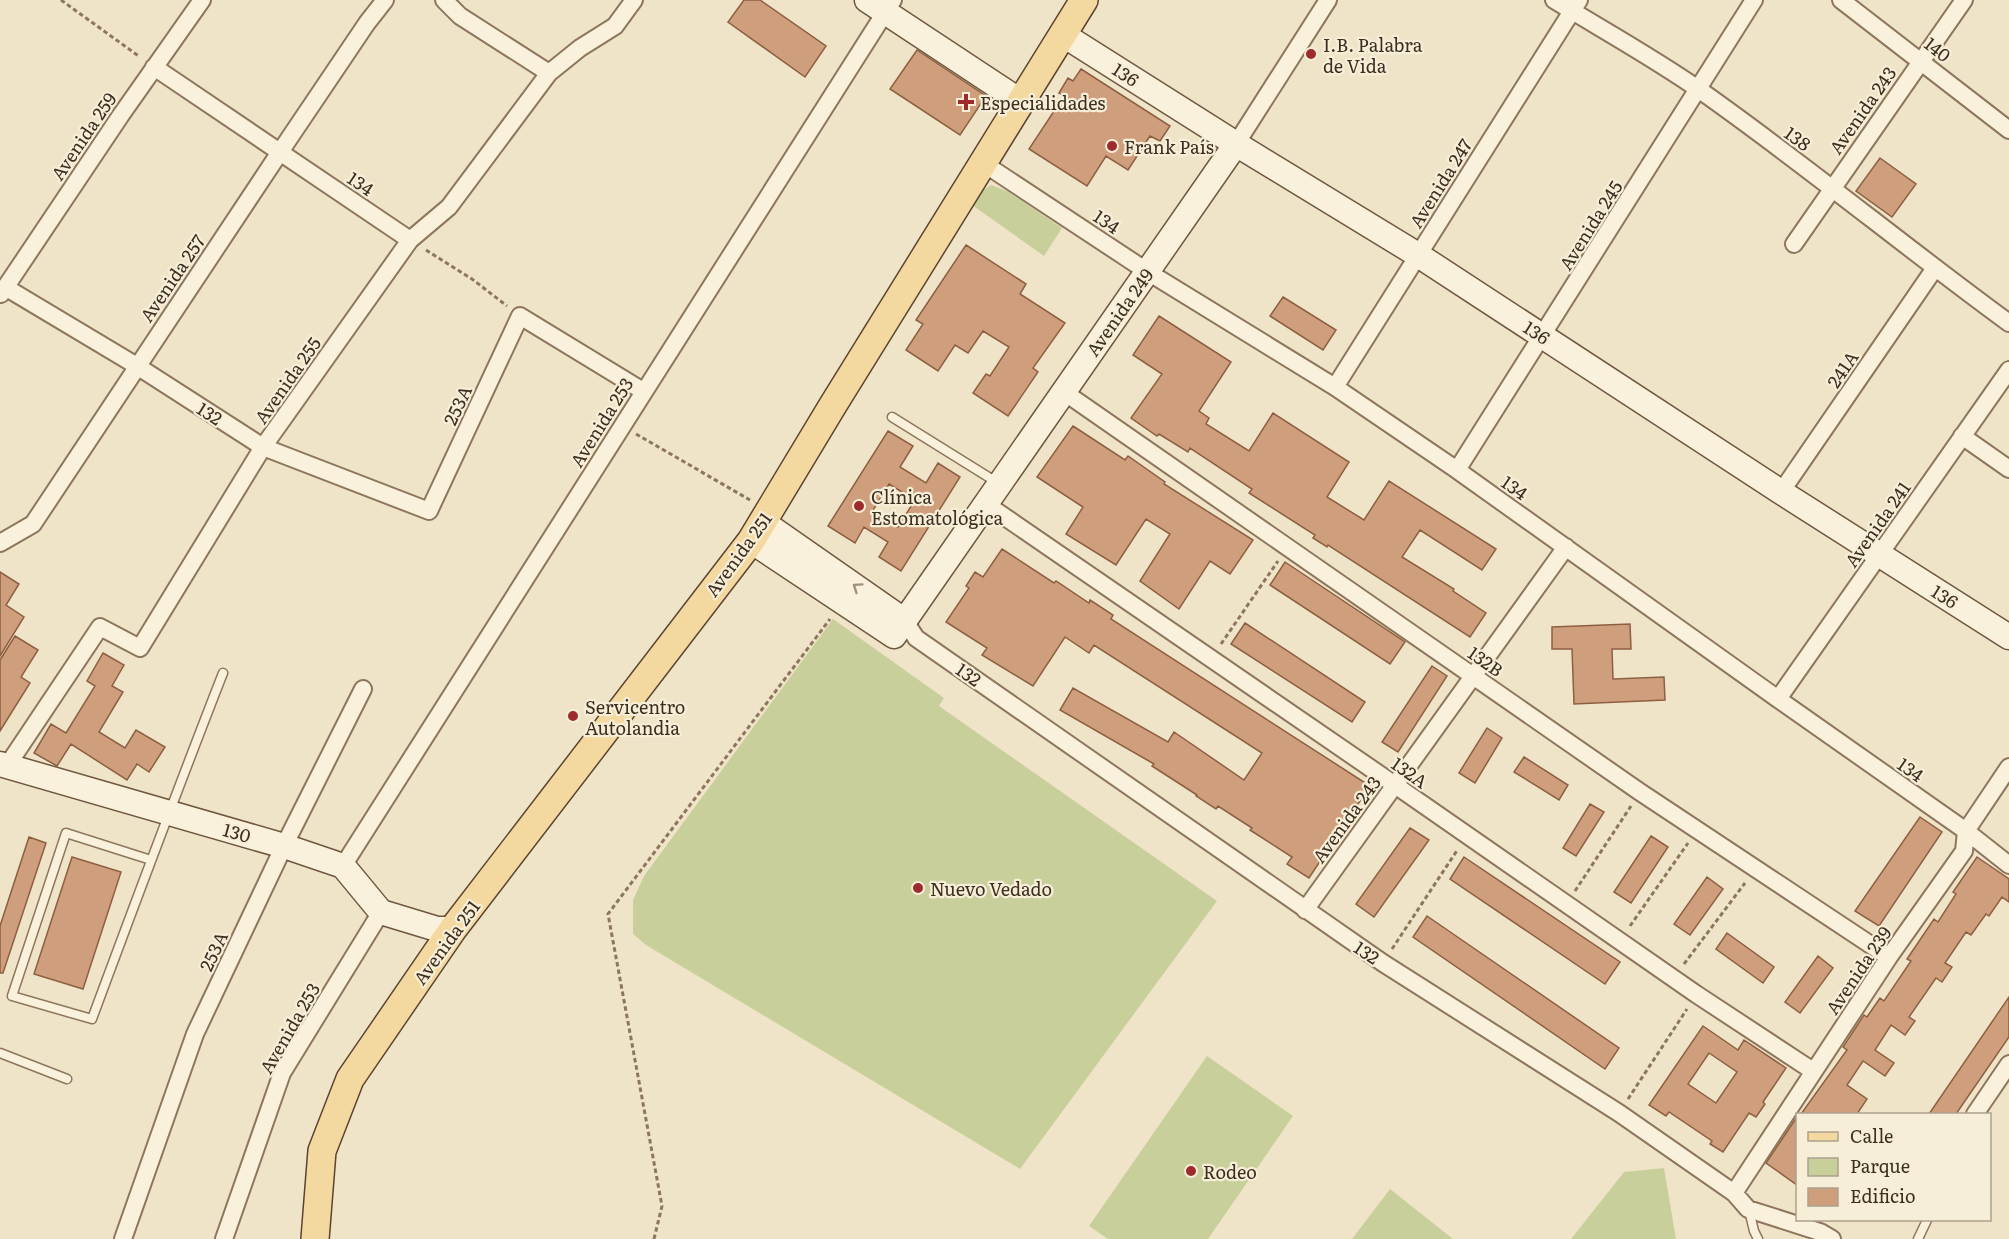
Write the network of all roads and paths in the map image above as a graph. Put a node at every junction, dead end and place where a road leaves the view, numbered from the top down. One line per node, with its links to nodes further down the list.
1 (61, 0): 16 (path)
2 (202, 0): 16 (street, Avenida 259)
3 (385, 0): 22 (street, Avenida 257)
4 (444, 0): 17 (street)
5 (634, 0): 17 (street, Avenida 255)
6 (1083, 0): 14 (main road, Avenida 251)
7 (1328, 0): 21 (street, Avenida 249)
8 (1554, 0): 13 (street, 138)
9 (1754, 0): 18 (street, Avenida 245)
10 (1841, 0): 15 (street, 140)
11 (1964, 0): 15 (street, Avenida 243)
12 (882, 4): 19 (street); 37 (street, Avenida 253)
13 (1575, 5): 18 (street, 138); 27 (street, Avenida 247)
14 (1062, 34): 19 (main road, Avenida 251); 21 (street, 136)
15 (1921, 60): 20 (street, 140); 24 (street, Avenida 243)
16 (154, 67): 22 (street, 134); 30 (street, Avenida 259)
17 (549, 73): 25 (street, Avenida 255)
18 (1699, 90): 24 (street, 138); 33 (street, Avenida 245)
19 (1020, 100): 23 (main road, Avenida 251)
20 (2009, 130)
21 (1236, 144): 27 (street, 136); 29 (street, Avenida 249)
22 (280, 152): 25 (street, 134); 34 (street, Avenida 257)
23 (983, 163): 29 (street, 134); 49 (main road, Avenida 251)
24 (1832, 188): 26 (street, Avenida 243); 28 (street, 138)
25 (410, 240): 31 (path); 42 (street, Avenida 255)
26 (1794, 244)
27 (1418, 255): 33 (street, 136); 36 (street, Avenida 247)
28 (1935, 268): 32 (street, 138); 46 (street, 241A)
29 (1148, 272): 36 (street, 134); 38 (street, Avenida 249)
30 (3, 291): 34 (street, 132)
31 (520, 316): 37 (street); 48 (street, 253A)
32 (2009, 323)
33 (1543, 336): 44 (street, Avenida 245); 46 (street, 136)
34 (137, 366): 42 (street, 132); 50 (street, Avenida 257)
35 (2009, 370): 41 (street, Avenida 241)
36 (1335, 387): 44 (street, 134)
37 (643, 391): 40 (street, Avenida 253)
38 (1064, 392): 45 (street, Avenida 249); 52 (street, 132B)
39 (892, 417): 45 (lane)
40 (621, 426): 49 (path); 73 (street, Avenida 253)
41 (1962, 436): 43 (street); 53 (street, Avenida 241)
42 (263, 447): 48 (street, 132); 62 (street, Avenida 255)
43 (2009, 469)
44 (1458, 470): 51 (street, 134)
45 (1000, 484): 47 (street, Avenida 249)
46 (1781, 492): 53 (street, 136)
47 (986, 504): 55 (street, Avenida 249); 57 (street, 132A)
48 (429, 511)
49 (761, 525): 54 (street, 132); 55 (street, 132, one-way to 49); 78 (main road, Avenida 251)
50 (0, 543)
51 (1566, 546): 59 (street, Avenida 243); 61 (street, 134)
52 (1287, 547): 57 (path); 59 (street, 132B)
53 (1880, 555): 56 (street, 136); 61 (street, Avenida 241)
54 (843, 602): 55 (street, 132); 96 (path)
55 (905, 632): 76 (street, 132)
56 (2009, 637)
57 (1212, 658): 64 (street, 132A)
58 (223, 673): 66 (lane)
59 (1473, 675): 64 (street, Avenida 243); 65 (street, 132B)
60 (363, 689): 70 (street, 253A)
61 (1778, 699): 68 (street, 134)
62 (3, 765): 66 (street, 130)
63 (2009, 767): 68 (street, Avenida 239)
64 (1395, 784): 69 (street, 132A); 76 (street, Avenida 243)
65 (1640, 792): 67 (street, 132B); 75 (path)
66 (168, 812): 70 (street, 130); 71 (lane)
67 (1698, 829): 74 (street, 132B); 79 (path)
68 (1966, 831): 72 (street, 134); 80 (street, Avenida 239)
69 (1467, 835): 75 (street, 132A); 81 (path)
70 (284, 846): 73 (street, 130); 93 (street, 253A)
71 (151, 860): 71 (lane)
72 (2009, 865)
73 (343, 866): 77 (street)
74 (1755, 869): 80 (street, 132B); 82 (path)
75 (1566, 906): 79 (street, 132A)
76 (1305, 910): 81 (street, 132)
77 (381, 912): 78 (street); 94 (street, Avenida 253)
78 (453, 929): 95 (main road, Avenida 251)
79 (1620, 941): 82 (street, 132A)
80 (1889, 957): 86 (street, Avenida 239)
81 (1383, 963): 88 (street, 132)
82 (1673, 979): 83 (street, 132A)
83 (1696, 994): 86 (street, 132A); 88 (path)
84 (0, 1053): 87 (lane)
85 (2009, 1064): 89 (street)
86 (1813, 1071): 90 (street, Avenida 239)
87 (67, 1079)
88 (1619, 1113): 90 (street, 132)
89 (1976, 1113)
90 (1734, 1193): 91 (street, 132)
91 (1748, 1209): 97 (lane); 98 (street)
92 (1927, 1221): 99 (lane)
93 (123, 1239)
94 (224, 1239)
95 (315, 1239)
96 (654, 1239)
97 (1758, 1239)
98 (1832, 1239)
99 (1918, 1239)

